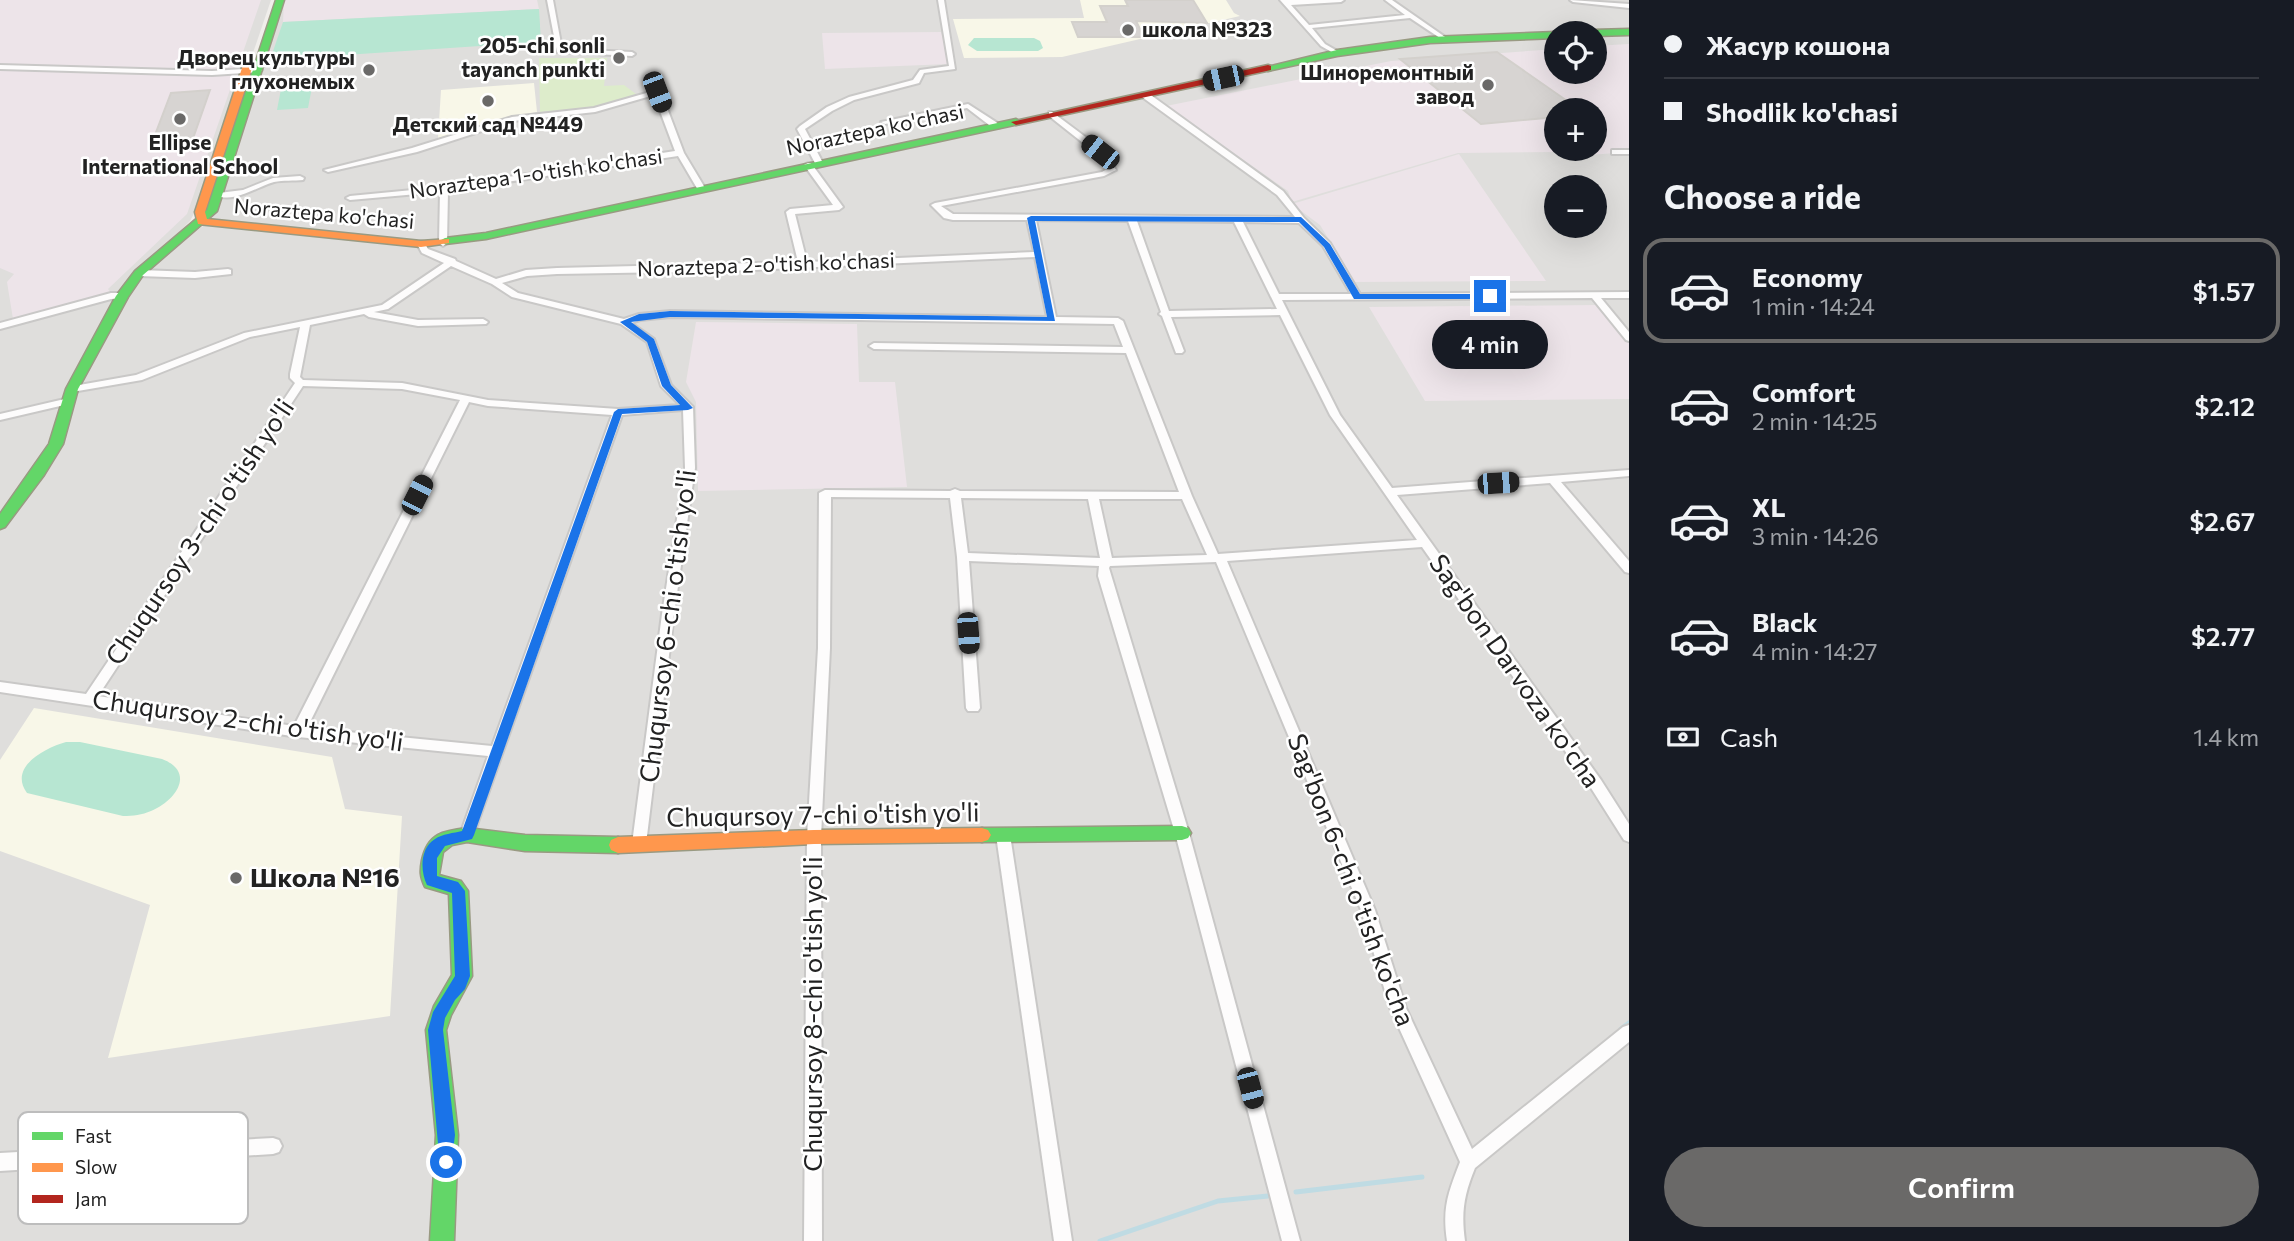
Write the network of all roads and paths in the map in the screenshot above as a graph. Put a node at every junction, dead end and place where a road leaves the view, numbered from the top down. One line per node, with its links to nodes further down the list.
1 (271, 0): 20 (main road)
2 (280, 0): 20 (main road)
3 (550, 0): 17 (street)
4 (941, 0): 19 (street)
5 (1341, 0): 8 (street)
6 (1388, 0): 10 (street)
7 (1573, 0): 9 (street)
8 (1285, 2): 11 (street)
9 (1629, 6)
10 (1410, 16): 11 (street); 15 (street)
11 (1306, 27): 16 (street)
12 (1629, 32): 13 (main road)
13 (1607, 33)
14 (1544, 35): 15 (main road, Noraztepa ko'chasi)
15 (1445, 39): 16 (main road, Noraztepa ko'chasi)
16 (1337, 53): 22 (main road, Noraztepa ko'chasi)
17 (632, 54)
18 (0, 67): 20 (street)
19 (953, 68): 21 (street)
20 (252, 70): 34 (main road); 40 (main road)
21 (920, 72): 29 (street)
22 (1145, 95): 23 (main road, Noraztepa ko'chasi); 39 (street)
23 (1052, 114): 25 (main road, Noraztepa ko'chasi); 36 (street)
24 (885, 122): 25 (street)
25 (996, 126): 29 (main road, Noraztepa ko'chasi)
26 (1615, 152): 27 (street)
27 (1629, 152)
28 (680, 153): 30 (street); 32 (street); 33 (street, Noraztepa 1-o'tish ko'chasi)
29 (814, 164): 32 (main road, Noraztepa ko'chasi); 45 (street)
30 (328, 170)
31 (300, 178): 34 (street)
32 (701, 188): 41 (main road, Noraztepa ko'chasi)
33 (444, 189): 35 (street, Noraztepa 1-o'tish ko'chasi); 41 (street)
34 (219, 195): 40 (main road)
35 (350, 198)
36 (1031, 218): 37 (street); 43 (street)
37 (1132, 219): 38 (street); 56 (street)
38 (1237, 219): 39 (street); 52 (street, Sag'bon Darvoza ko'cha)
39 (1301, 220): 53 (street)
40 (202, 222): 42 (main road, Noraztepa ko'chasi); 47 (main road)
41 (443, 243): 42 (main road, Noraztepa ko'chasi)
42 (421, 244): 44 (street)
43 (1037, 254): 45 (street, Noraztepa 2-o'tish ko'chasi); 57 (street)
44 (452, 261): 48 (street); 55 (street)
45 (803, 263): 48 (street, Noraztepa 2-o'tish ko'chasi)
46 (228, 272): 47 (street)
47 (139, 273): 50 (main road)
48 (495, 282): 59 (street)
49 (1629, 295): 51 (street)
50 (122, 296): 61 (street); 67 (main road)
51 (1594, 296): 53 (street); 62 (street)
52 (1275, 297): 53 (street); 54 (street, Sag'bon Darvoza ko'cha)
53 (1357, 297)
54 (1283, 312): 56 (street); 75 (street, Sag'bon Darvoza ko'cha)
55 (362, 314): 58 (street); 60 (street)
56 (1164, 314): 65 (street)
57 (1052, 320): 59 (street); 64 (street)
58 (483, 322)
59 (624, 322): 69 (street)
60 (305, 324): 66 (street, Chuqursoy 3-chi o'tish yo'li); 67 (street)
61 (0, 326)
62 (1629, 338)
63 (874, 346): 64 (street)
64 (1130, 350): 77 (street)
65 (1179, 351)
66 (300, 383): 68 (street); 85 (street, Chuqursoy 3-chi o'tish yo'li)
67 (71, 395): 71 (street); 78 (main road)
68 (465, 400): 70 (street); 87 (street)
69 (688, 408): 70 (street); 94 (street, Chuqursoy 6-chi o'tish yo'li)
70 (618, 412): 88 (street)
71 (0, 417)
72 (1629, 473): 73 (street)
73 (1553, 479): 75 (street); 83 (street)
74 (956, 492): 76 (street); 80 (street); 93 (street, Chuqursoy 8-chi o'tish yo'li)
75 (1388, 492): 79 (street, Sag'bon Darvoza ko'cha)
76 (1093, 495): 77 (street); 82 (street)
77 (1186, 496): 81 (street)
78 (0, 524)
79 (1424, 543): 81 (street); 92 (street, Sag'bon Darvoza ko'cha)
80 (963, 557): 82 (street); 86 (street)
81 (1217, 558): 82 (street); 100 (street, Sag'bon 6-chi o'tish ko'cha)
82 (1107, 562): 89 (street)
83 (1629, 569)
84 (0, 687): 85 (street, Chuqursoy 2-chi o'tish yo'li)
85 (89, 699): 87 (street, Chuqursoy 2-chi o'tish yo'li)
86 (973, 708)
87 (298, 732): 88 (street, Chuqursoy 2-chi o'tish yo'li)
88 (497, 752): 90 (street)
89 (1182, 833): 91 (main road, Chuqursoy 7-chi o'tish yo'li); 104 (street)
90 (467, 835): 94 (main road, Chuqursoy 7-chi o'tish yo'li); 101 (main road)
91 (1003, 835): 93 (main road, Chuqursoy 7-chi o'tish yo'li); 103 (street)
92 (1629, 835)
93 (814, 837): 94 (main road, Chuqursoy 7-chi o'tish yo'li); 102 (street, Chuqursoy 8-chi o'tish yo'li)
94 (639, 844)
95 (1629, 1032): 100 (street)
96 (273, 1146): 97 (street)
97 (248, 1147)
98 (18, 1161): 99 (street)
99 (0, 1162)
100 (1469, 1162): 105 (street)
101 (442, 1241)
102 (813, 1241)
103 (1063, 1241)
104 (1291, 1241)
105 (1456, 1241)

